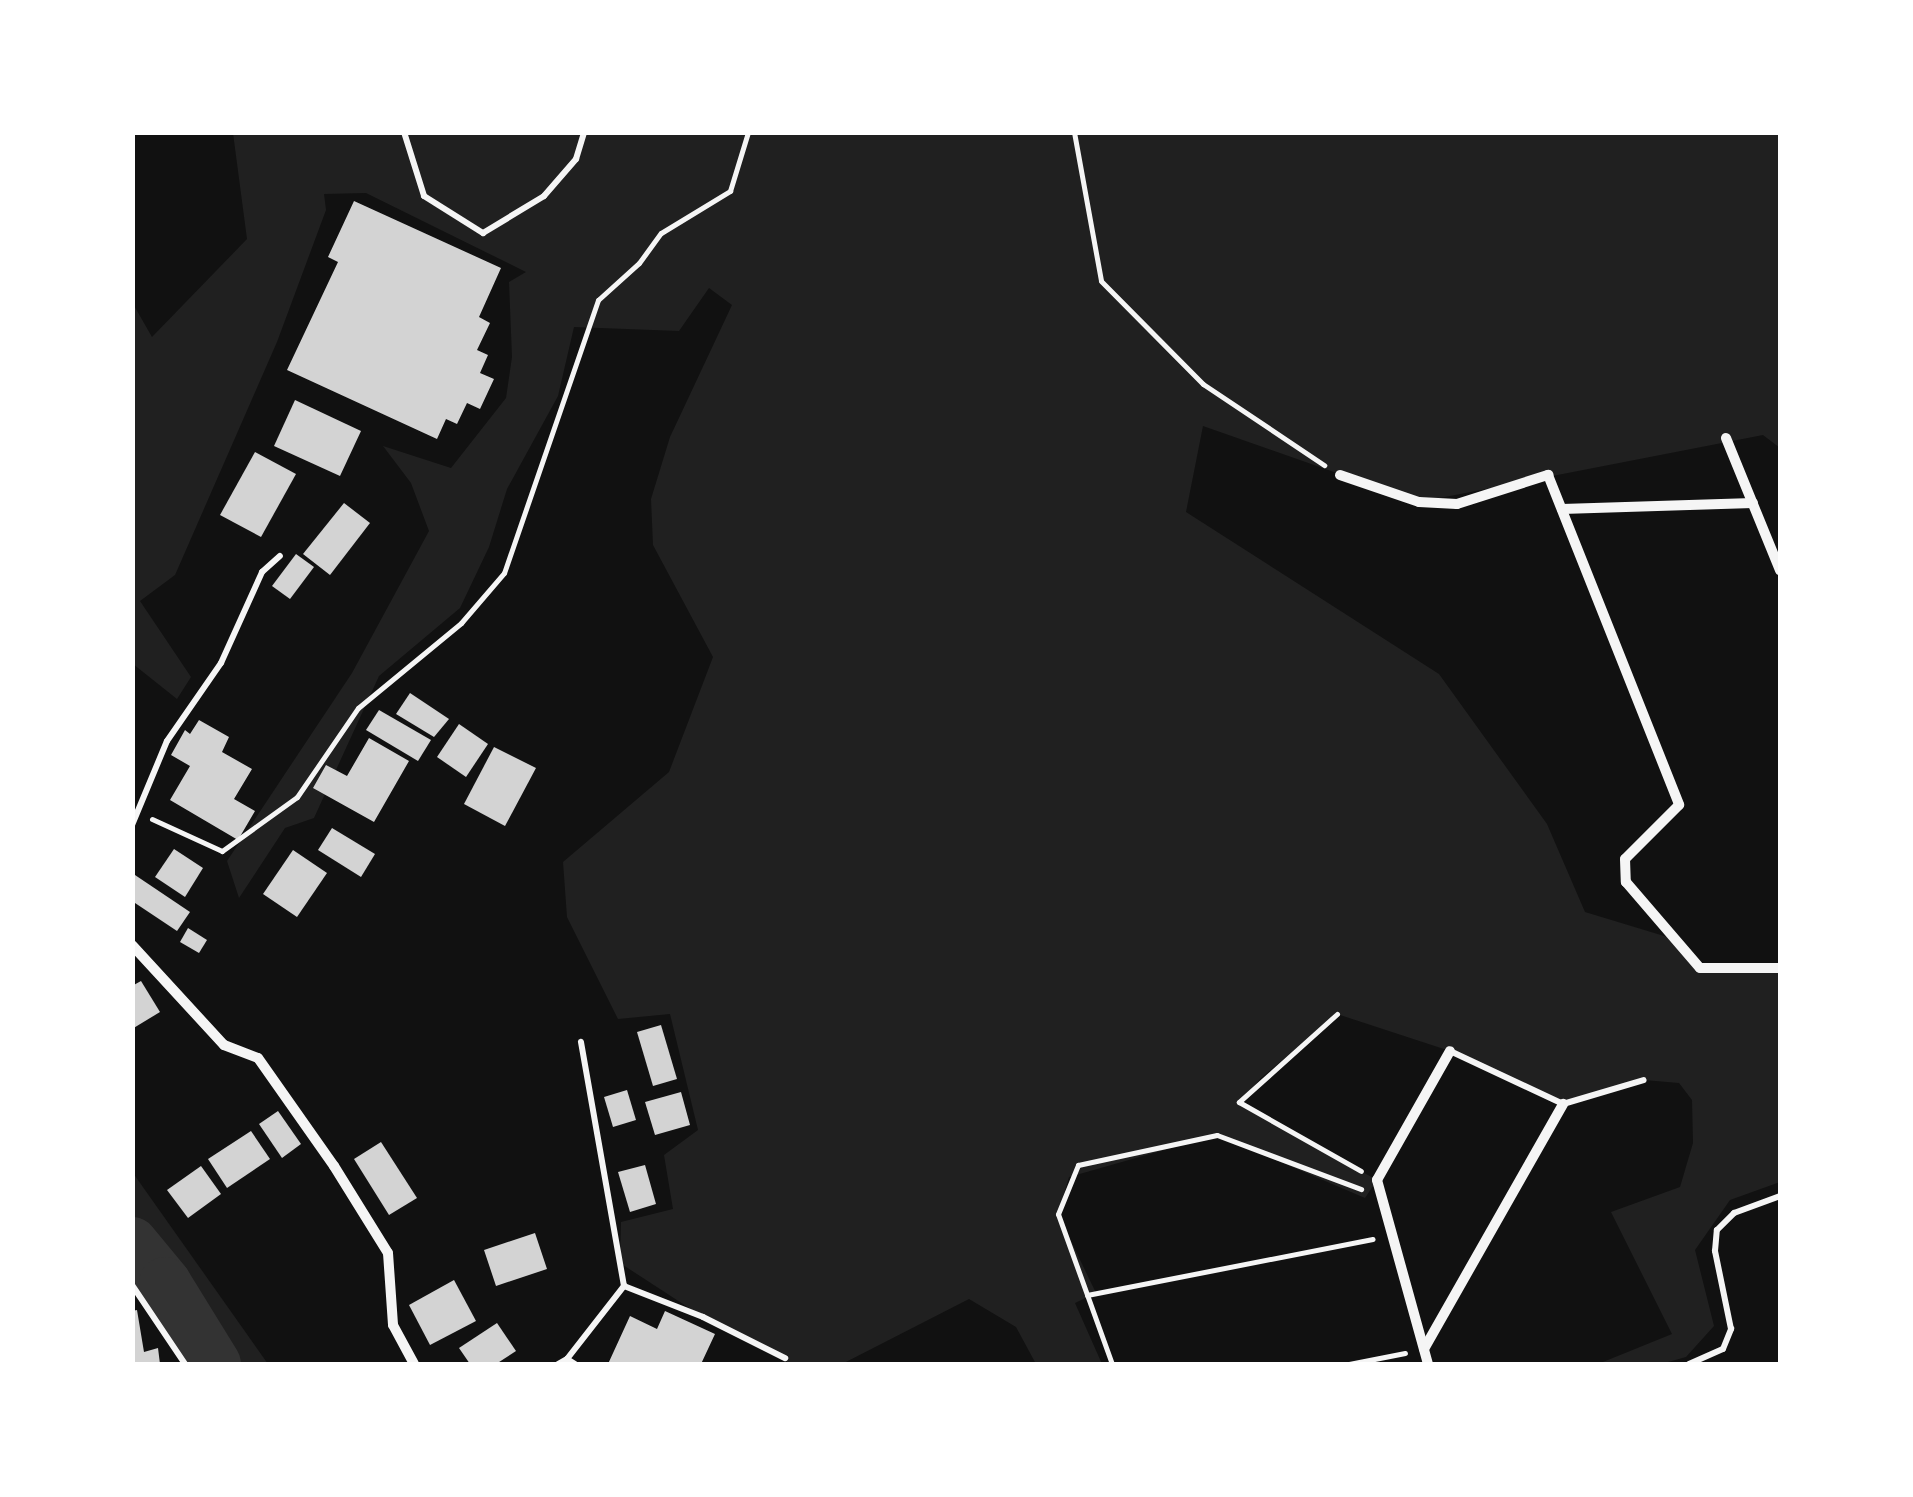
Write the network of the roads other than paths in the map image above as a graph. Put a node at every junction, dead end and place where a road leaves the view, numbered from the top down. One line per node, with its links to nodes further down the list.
1 (404, 132): 2 (lane)
2 (584, 132)
3 (1726, 438): 5 (street)
4 (1340, 476): 6 (street)
5 (1753, 503): 6 (street); 8 (street)
6 (1562, 509): 11 (street)
7 (280, 556): 9 (lane)
8 (1780, 570)
9 (132, 825)
10 (132, 945): 23 (street)
11 (1780, 968)
12 (581, 1042): 18 (lane)
13 (1450, 1051): 15 (lane); 19 (street)
14 (1644, 1080): 15 (lane)
15 (1563, 1104): 19 (street)
16 (1780, 1196): 27 (lane)
17 (133, 1286): 22 (lane)
18 (624, 1286): 20 (lane); 21 (lane)
19 (1423, 1350): 26 (street)
20 (785, 1358)
21 (567, 1359): 24 (lane); 25 (lane)
22 (184, 1364)
23 (414, 1364)
24 (558, 1364)
25 (575, 1364)
26 (1428, 1364)
27 (1689, 1364)

